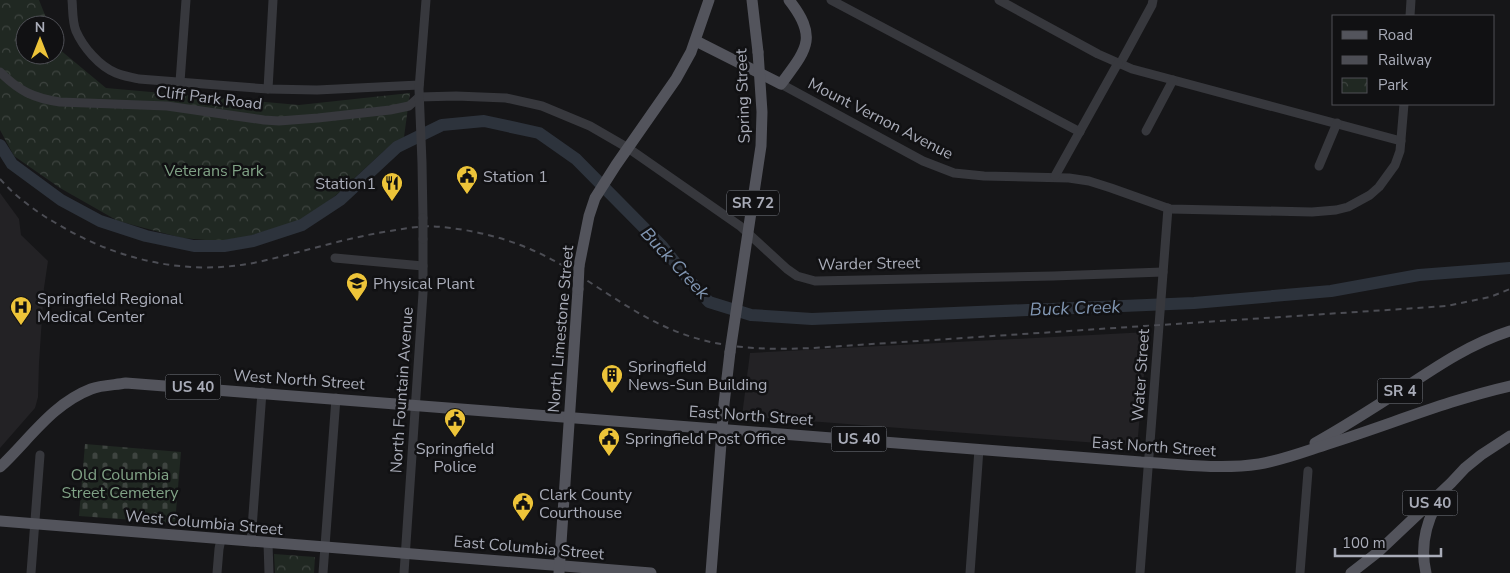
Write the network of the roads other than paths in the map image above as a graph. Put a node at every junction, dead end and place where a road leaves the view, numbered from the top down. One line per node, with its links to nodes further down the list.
1 (72, 0): 17 (street)
2 (186, 0): 17 (street)
3 (272, 0): 20 (street)
4 (426, 0): 19 (street, North Fountain Avenue)
5 (709, 0): 13 (main road, North Limestone Street)
6 (752, 0): 40 (main road, Spring Street / SR 72, bridge)
7 (789, 0): 18 (main road)
8 (831, 0): 25 (street)
9 (999, 0): 14 (street)
10 (1153, 0): 14 (street)
11 (1411, 0): 12 (street)
12 (1410, 15)
13 (696, 41): 18 (main road, Mount Vernon Avenue); 27 (main road, North Limestone Street)
14 (1119, 63): 16 (street); 25 (street)
15 (0, 72): 21 (street, Cliff Park Road)
16 (1173, 80): 23 (street); 24 (street)
17 (180, 82): 20 (street)
18 (780, 84): 29 (street, Mount Vernon Avenue)
19 (419, 85): 20 (street); 21 (street, North Fountain Avenue)
20 (268, 89)
21 (419, 97): 27 (street, Warder Street); 32 (street, North Fountain Avenue, bridge)
22 (1404, 105): 26 (street, Mount Vernon Avenue)
23 (1337, 123): 26 (street); 28 (street)
24 (1146, 130)
25 (1080, 132): 29 (street)
26 (1401, 141): 30 (street, Mount Vernon Avenue)
27 (628, 148): 33 (street, Warder Street); 39 (main road, North Limestone Street, bridge)
28 (1319, 166)
29 (1055, 176): 30 (street, Mount Vernon Avenue)
30 (1168, 208): 33 (street, Water Street)
31 (335, 258): 32 (street)
32 (423, 266): 38 (street, North Fountain Avenue)
33 (1163, 277): 45 (street, Water Street)
34 (1510, 331): 44 (main road, SR 4)
35 (1510, 386): 44 (main road, US 40)
36 (262, 392): 37 (main road, West North Street / US 40); 46 (main road, West North Street / US 40); 52 (street)
37 (336, 398): 38 (main road, West North Street / US 40); 54 (street)
38 (415, 405): 39 (main road, East North Street / US 40); 55 (street, North Fountain Avenue)
39 (569, 417): 40 (main road, East North Street / US 40); 56 (main road, North Limestone Street)
40 (723, 429): 42 (main road, East North Street / US 40); 57 (main road, SR 72)
41 (1510, 436): 48 (main road, US 40)
42 (979, 449): 45 (main road, East North Street / US 40); 64 (street)
43 (40, 455): 50 (street)
44 (1292, 455): 45 (main road, East North Street / US 40)
45 (1149, 462): 65 (street, Water Street)
46 (0, 467)
47 (1308, 471): 66 (street)
48 (1451, 484): 67 (main road, US 40); 68 (main road)
49 (0, 521): 50 (main road, West Columbia Street)
50 (34, 524): 51 (main road, West Columbia Street); 58 (street)
51 (221, 539): 52 (main road, West Columbia Street); 59 (street)
52 (251, 542): 53 (main road, West Columbia Street)
53 (268, 543): 54 (main road, West Columbia Street); 60 (street)
54 (324, 547): 55 (main road, West Columbia Street); 61 (street)
55 (405, 554): 56 (main road, East Columbia Street); 62 (street, North Fountain Avenue)
56 (559, 570): 63 (main road, East Columbia Street)
57 (712, 570)
58 (31, 573)
59 (217, 573)
60 (269, 573)
61 (323, 573)
62 (404, 573)
63 (651, 573)
64 (970, 573)
65 (1140, 573)
66 (1300, 573)
67 (1351, 573)
68 (1426, 573)

